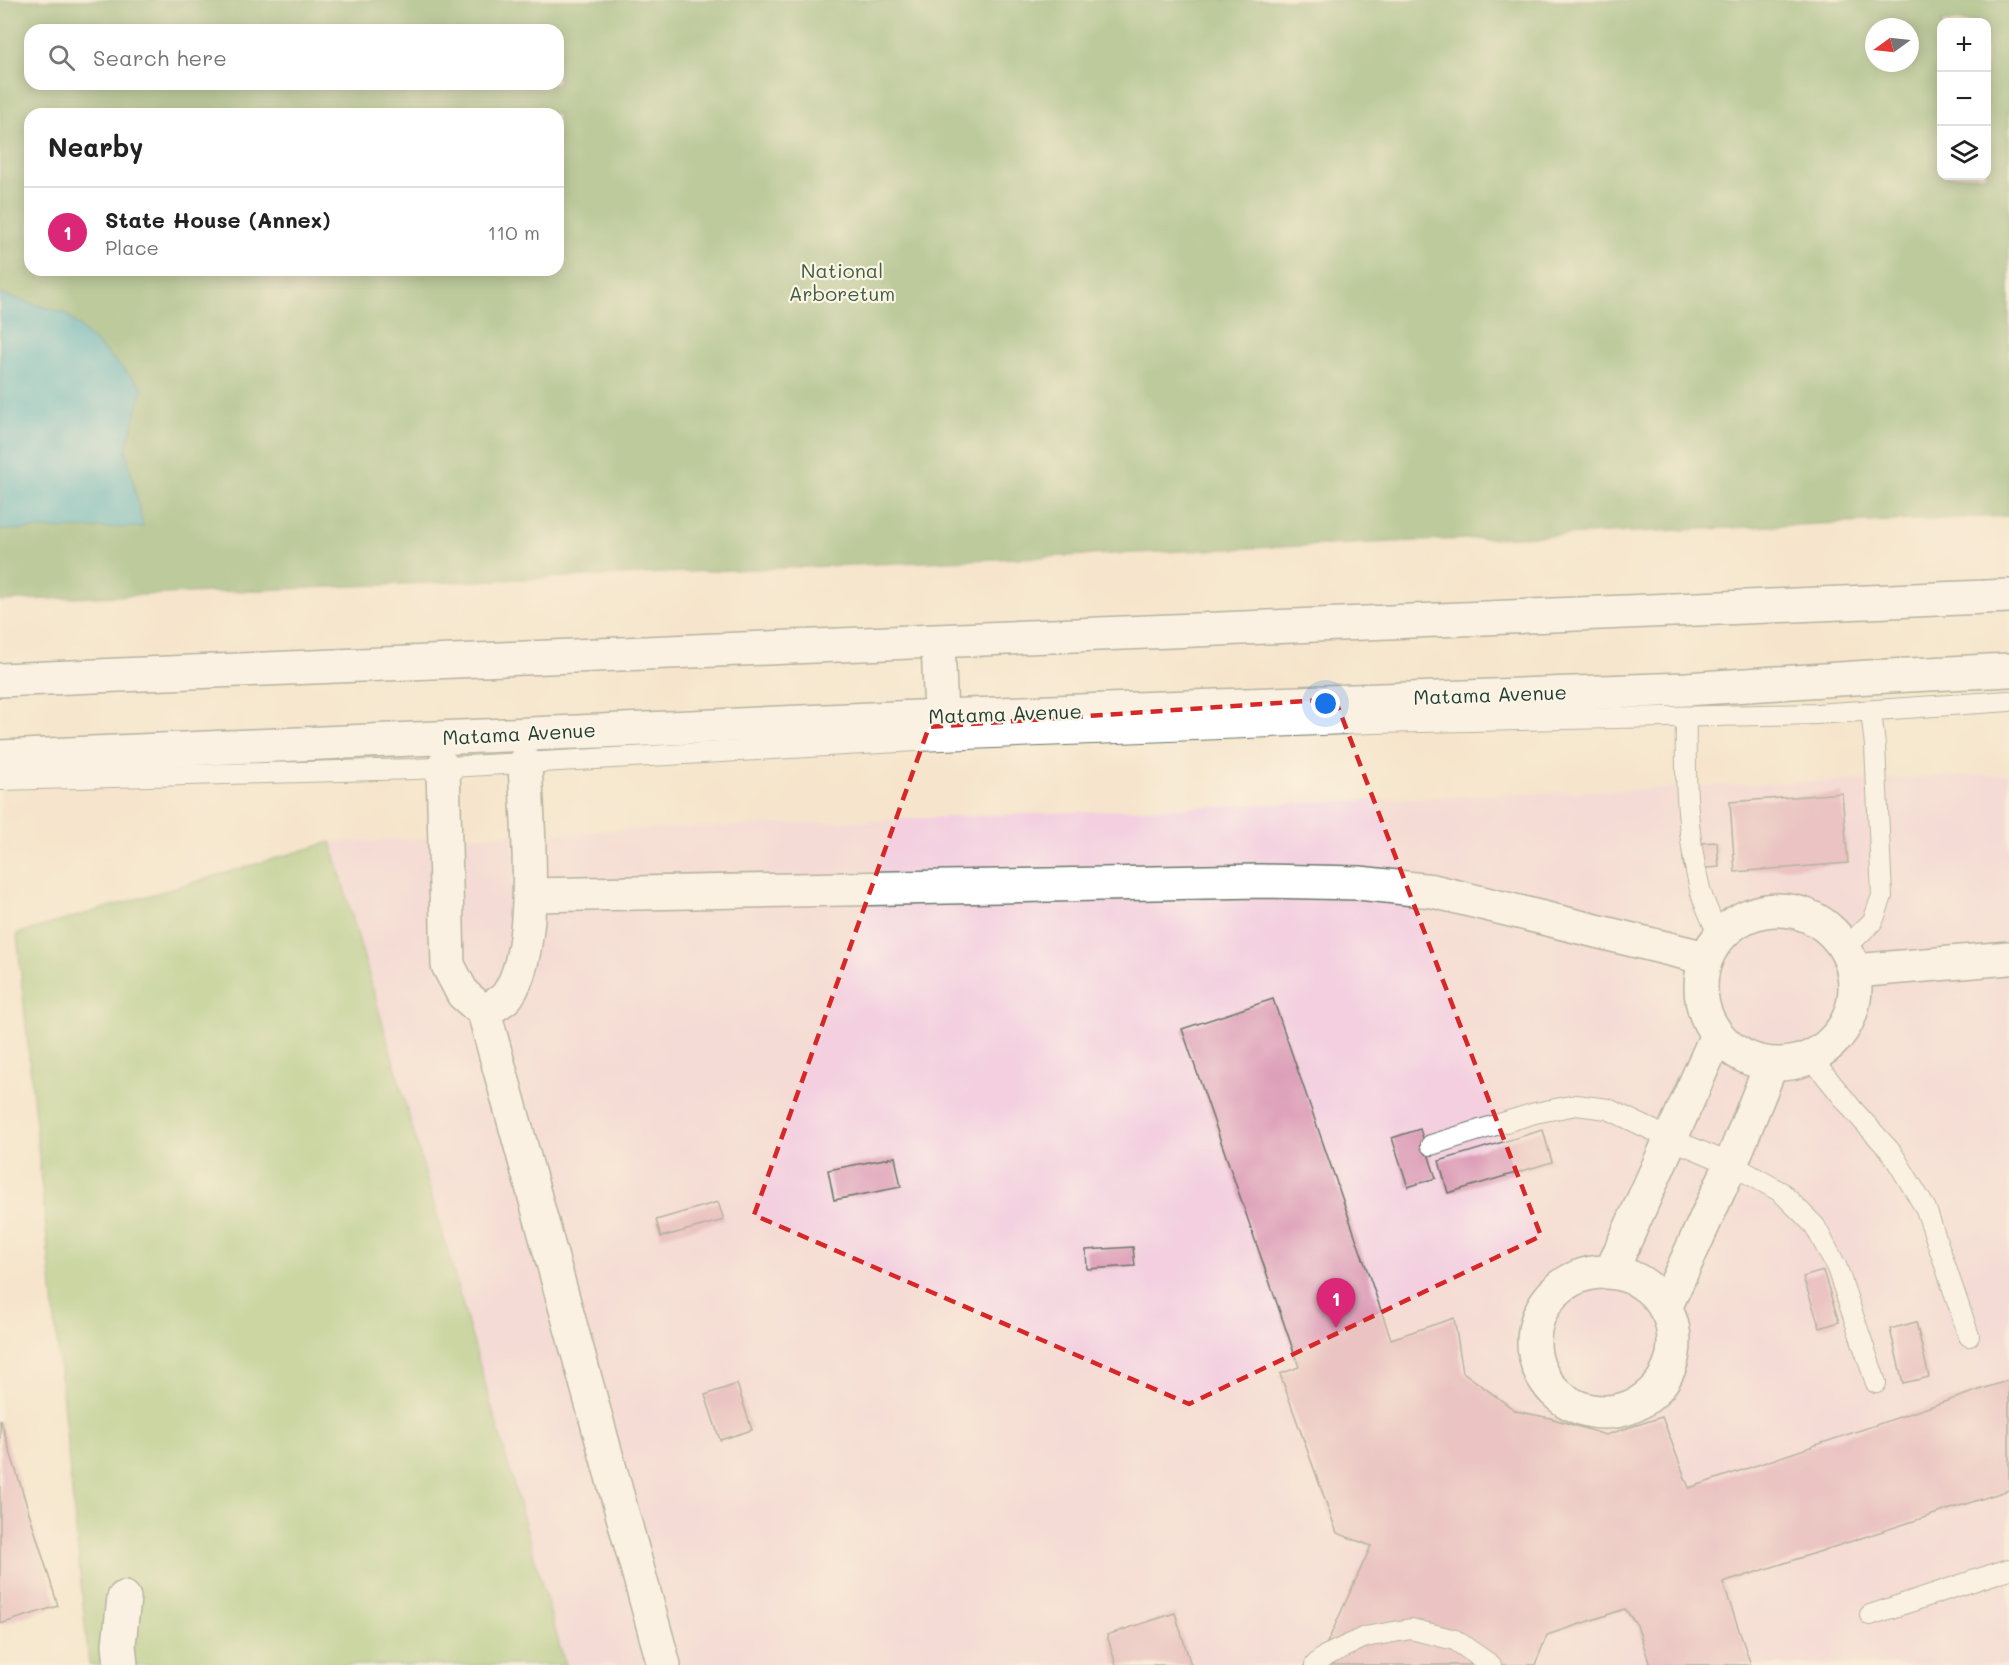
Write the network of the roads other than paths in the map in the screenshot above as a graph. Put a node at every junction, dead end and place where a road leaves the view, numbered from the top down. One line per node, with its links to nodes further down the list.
1 (2009, 596): 2 (main road)
2 (938, 642): 4 (main road); 7 (main road)
3 (2009, 670): 7 (main road, Matama Avenue)
4 (0, 680)
5 (2009, 701): 6 (lane)
6 (1871, 711): 8 (lane); 16 (lane)
7 (941, 716): 9 (main road, Matama Avenue)
8 (1686, 717): 10 (lane); 14 (lane)
9 (0, 757)
10 (525, 763): 11 (lane); 13 (main road)
11 (443, 767): 12 (lane); 17 (main road)
12 (0, 780)
13 (530, 895): 14 (main road); 17 (main road)
14 (1713, 947): 16 (main road); 18 (main road)
15 (2009, 958): 16 (main road)
16 (1850, 960): 19 (main road)
17 (484, 1012): 32 (main road)
18 (1717, 1035): 20 (main road); 21 (main road)
19 (1812, 1059): 20 (main road); 26 (lane)
20 (1771, 1065): 23 (main road)
21 (1671, 1139): 22 (lane); 23 (lane); 24 (main road)
22 (1431, 1145)
23 (1731, 1164): 25 (main road); 27 (lane)
24 (1611, 1272): 25 (main road); 25 (main road)
25 (1665, 1308)
26 (1969, 1336)
27 (1876, 1383)
28 (2009, 1569): 30 (lane)
29 (124, 1598): 31 (main road)
30 (1870, 1615)
31 (121, 1665)
32 (664, 1665)
33 (1315, 1665): 34 (lane)
34 (1491, 1665)

